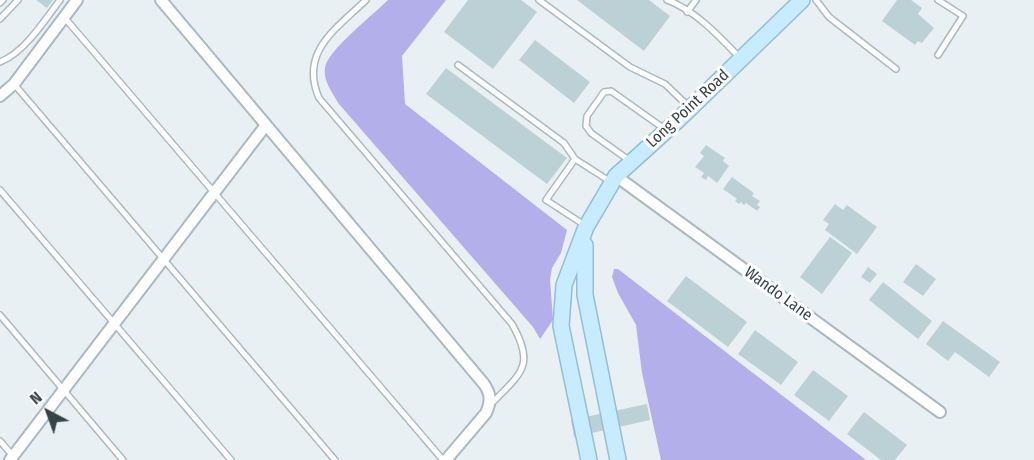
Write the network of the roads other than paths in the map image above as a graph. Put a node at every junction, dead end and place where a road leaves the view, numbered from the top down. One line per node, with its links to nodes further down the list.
1 (18, 0): 14 (lane)
2 (60, 0): 17 (lane)
3 (77, 0): 13 (street)
4 (161, 0): 23 (street)
5 (366, 0): 35 (lane)
6 (539, 0): 22 (lane)
7 (667, 0): 12 (lane)
8 (696, 0): 12 (lane)
9 (802, 0): 16 (main road, Long Point Road)
10 (816, 0): 19 (lane)
11 (938, 0): 15 (lane)
12 (687, 12): 16 (lane)
13 (64, 17): 20 (street); 29 (lane)
14 (0, 18)
15 (938, 55)
16 (741, 59): 22 (main road, Long Point Road)
17 (0, 62)
18 (458, 65): 25 (lane)
19 (896, 69)
20 (14, 84): 21 (street); 31 (lane)
21 (0, 96)
22 (691, 108): 24 (main road, Long Point Road)
23 (266, 125): 29 (street); 35 (street)
24 (667, 130): 26 (main road, Long Point Road); 26 (lane)
25 (575, 159): 27 (lane); 30 (lane)
26 (631, 162): 27 (main road, Long Point Road)
27 (614, 179): 30 (main road, Long Point Road); 36 (street, Wando Lane)
28 (0, 190): 33 (lane)
29 (214, 193): 31 (street); 42 (lane)
30 (586, 227): 43 (main road, Long Point Road); 44 (main road)
31 (164, 259): 33 (street); 41 (lane)
32 (0, 315): 34 (lane)
33 (114, 324): 34 (street); 40 (lane)
34 (64, 390): 38 (street); 39 (lane)
35 (490, 405): 42 (street)
36 (940, 412)
37 (0, 441): 38 (lane)
38 (13, 459)
39 (123, 460)
40 (231, 460)
41 (335, 460)
42 (444, 460)
43 (589, 460)
44 (618, 460)

